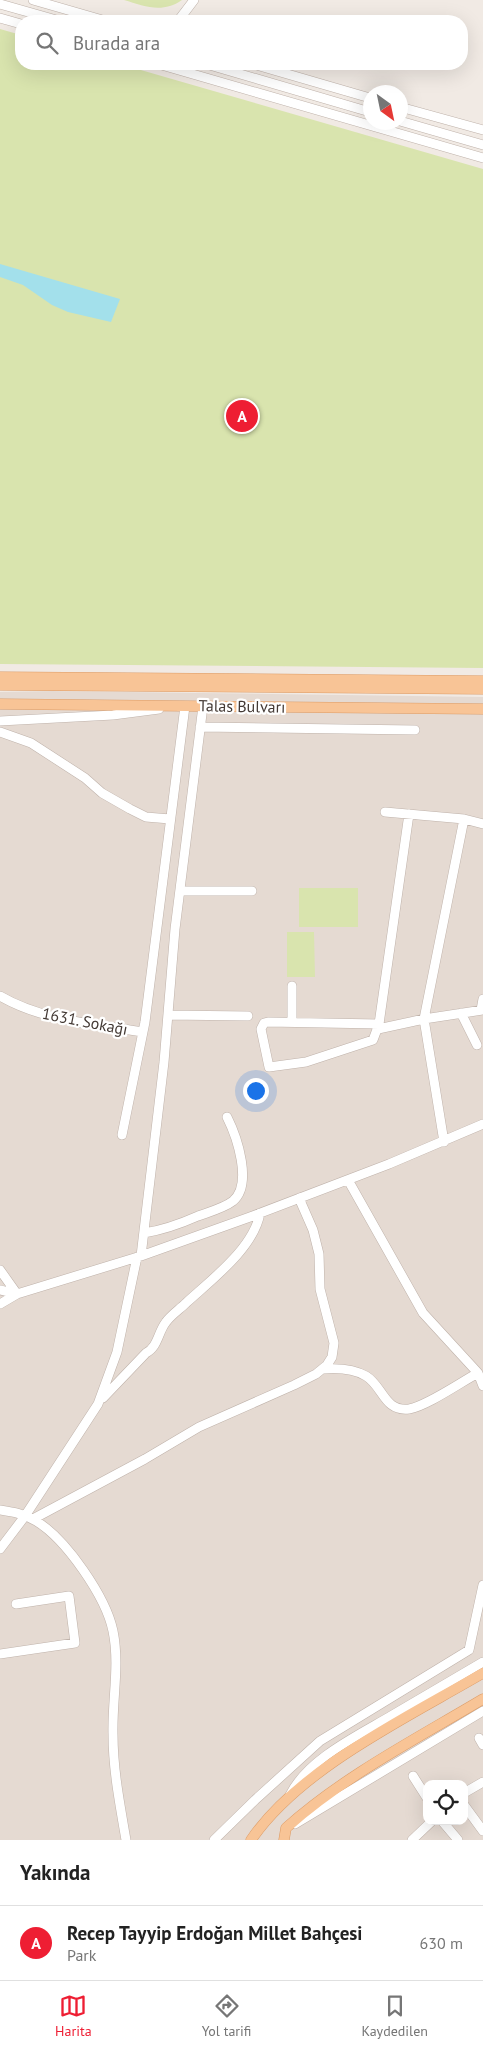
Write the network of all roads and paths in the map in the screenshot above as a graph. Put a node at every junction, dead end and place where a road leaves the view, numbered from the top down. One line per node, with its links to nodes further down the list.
1 (33, 0): 5 (street)
2 (194, 0): 6 (street)
3 (0, 4): 4 (street)
4 (39, 15)
5 (85, 15)
6 (183, 15)
7 (0, 18): 8 (street)
8 (15, 22)
9 (179, 70): 18 (street)
10 (226, 70): 14 (street)
11 (274, 70): 12 (street)
12 (363, 96)
13 (408, 109): 16 (street)
14 (363, 110)
15 (408, 122): 17 (street)
16 (483, 130)
17 (483, 145)
18 (483, 158)
19 (0, 677): 20 (main road)
20 (483, 681)
21 (0, 685): 22 (main road, Talas Bulvarı)
22 (483, 689)
23 (0, 704): 24 (main road, Talas Bulvarı)
24 (185, 706): 25 (main road, Talas Bulvarı); 27 (street); 33 (street)
25 (202, 706): 26 (main road, Talas Bulvarı); 28 (street)
26 (483, 709)
27 (0, 721)
28 (200, 727): 29 (street); 36 (street)
29 (415, 730)
30 (0, 732): 33 (street)
31 (385, 812): 32 (street)
32 (409, 814): 34 (street); 47 (street)
33 (170, 819): 48 (street)
34 (464, 819): 35 (street); 45 (street)
35 (483, 824)
36 (180, 891): 37 (street); 43 (street)
37 (252, 891)
38 (292, 986): 46 (street)
39 (0, 996): 48 (street, 1631. Sokağı)
40 (483, 999): 41 (street)
41 (482, 1010): 42 (street)
42 (461, 1013): 45 (street); 49 (street)
43 (168, 1015): 44 (street); 57 (street)
44 (248, 1016)
45 (424, 1019): 47 (street); 53 (street)
46 (292, 1022): 47 (street); 47 (street)
47 (379, 1026)
48 (143, 1032): 52 (street)
49 (477, 1045)
50 (227, 1117): 57 (street)
51 (483, 1124): 53 (street)
52 (122, 1135)
53 (444, 1142): 54 (street)
54 (348, 1180): 55 (street); 64 (street)
55 (299, 1198): 56 (street); 63 (street)
56 (260, 1213): 58 (street); 65 (street)
57 (144, 1234): 58 (street)
58 (139, 1257): 61 (street); 65 (street)
59 (0, 1270): 61 (street)
60 (0, 1290): 61 (street)
61 (18, 1294): 62 (street)
62 (0, 1304)
63 (324, 1369): 64 (street); 67 (street)
64 (481, 1379)
65 (98, 1404): 67 (street)
66 (0, 1510): 67 (street)
67 (29, 1517): 68 (street); 84 (street)
68 (0, 1550)
69 (483, 1584): 85 (street)
70 (16, 1604): 71 (street)
71 (0, 1654)
72 (483, 1662): 79 (street)
73 (483, 1673): 79 (main road)
74 (482, 1704): 87 (main road)
75 (413, 1776): 78 (street)
76 (483, 1782): 77 (street)
77 (468, 1791)
78 (423, 1792)
79 (289, 1798): 86 (main road)
80 (468, 1810): 83 (street)
81 (428, 1825): 88 (street)
82 (445, 1825): 89 (street)
83 (483, 1831)
84 (126, 1840)
85 (214, 1840)
86 (251, 1840)
87 (284, 1840)
88 (412, 1840)
89 (458, 1840)

